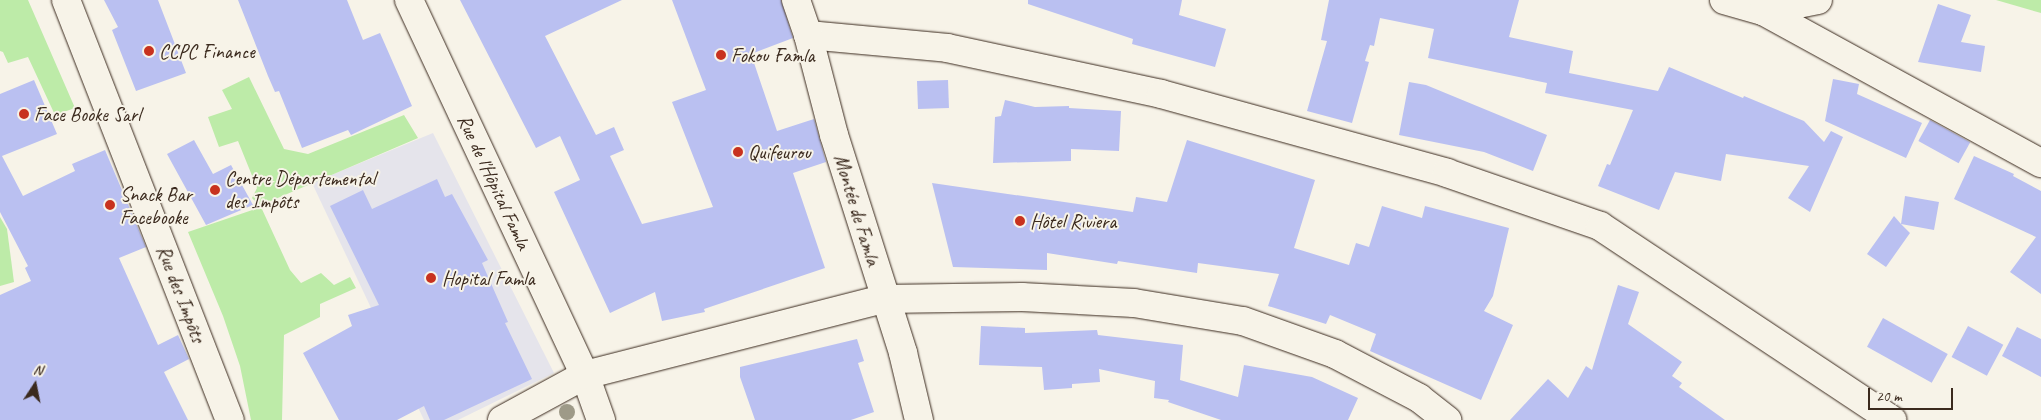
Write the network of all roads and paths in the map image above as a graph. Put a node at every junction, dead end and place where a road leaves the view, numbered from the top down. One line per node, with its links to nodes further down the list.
1 (66, 0): 11 (street, Rue des Impôts)
2 (409, 0): 10 (street, Rue de l'Hôpital Famla)
3 (796, 0): 7 (street, Montée de Famla)
4 (1724, 0): 6 (street)
5 (1818, 0): 6 (street)
6 (1763, 11): 8 (street)
7 (808, 35): 9 (street, Montée de Famla); 16 (street)
8 (2041, 163)
9 (884, 299): 10 (street); 14 (street, Montée de Famla); 15 (street)
10 (585, 375): 12 (street); 13 (street, Rue de l'Hôpital Famla)
11 (230, 420)
12 (502, 420)
13 (601, 420)
14 (919, 420)
15 (1447, 420)
16 (1892, 420)

